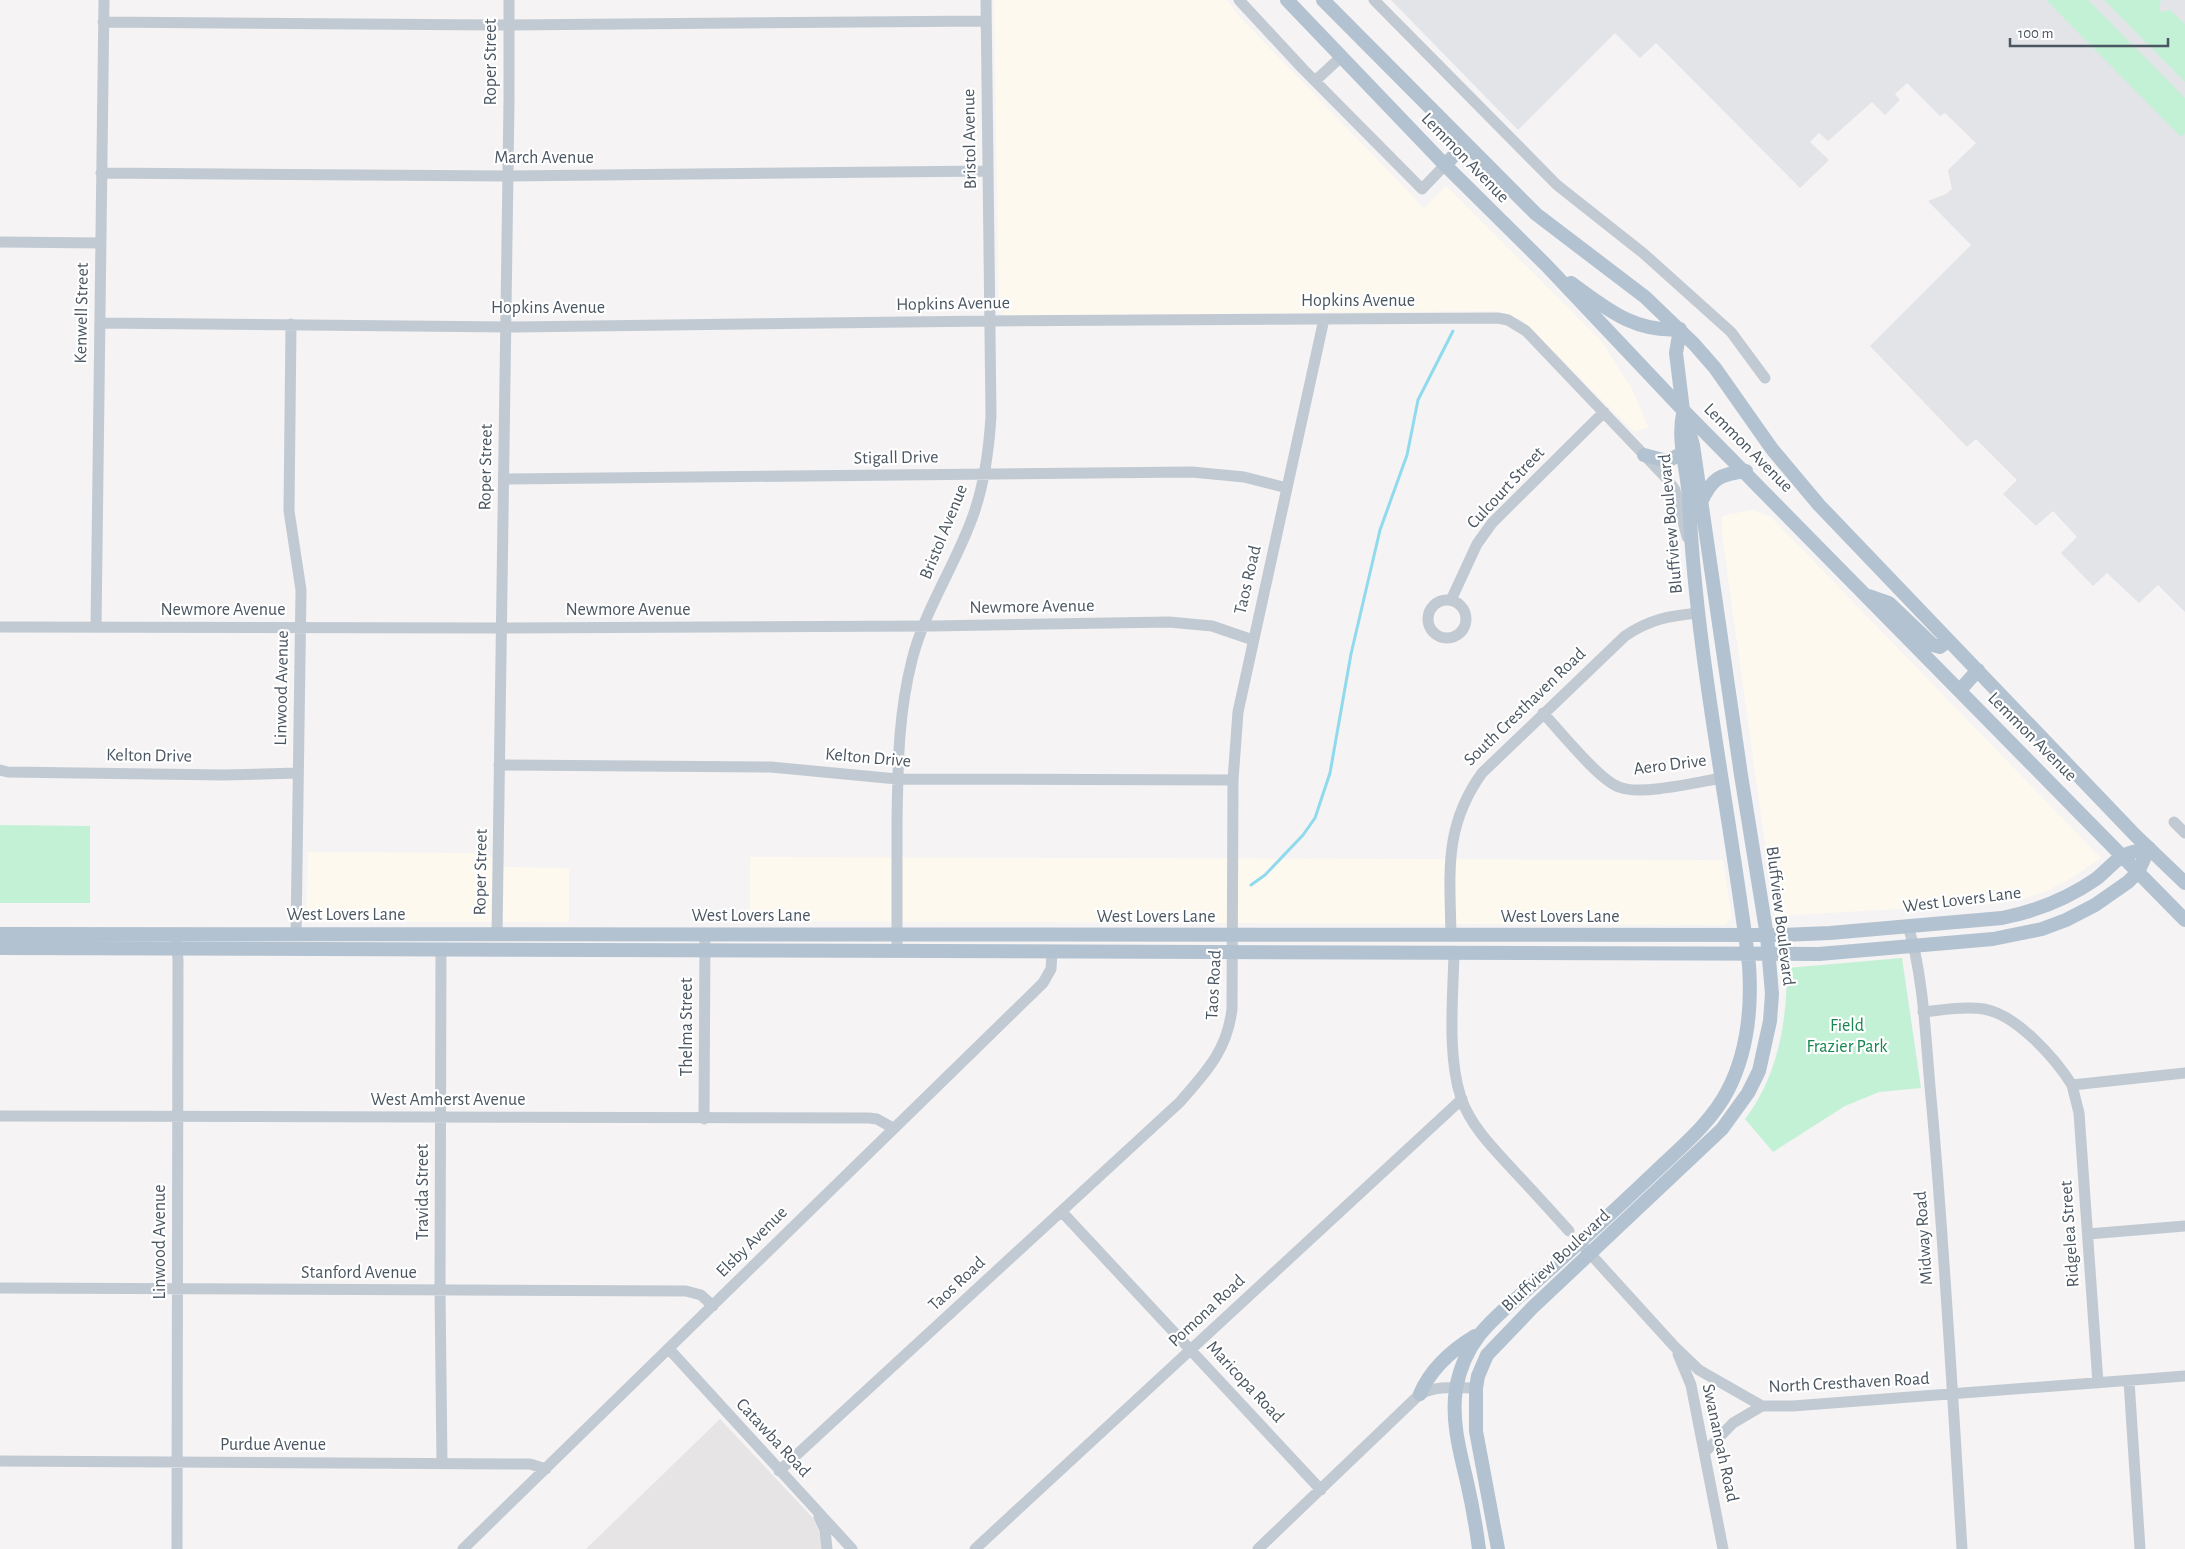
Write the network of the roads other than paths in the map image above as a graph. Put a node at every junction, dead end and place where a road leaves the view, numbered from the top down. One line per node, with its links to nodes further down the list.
1 (104, 0): 9 (street, Kenwell Street)
2 (509, 0): 10 (street, Roper Street)
3 (986, 0): 8 (street, Bristol Avenue)
4 (1239, 0): 12 (street)
5 (1287, 0): 11 (main road, Lemmon Avenue)
6 (1324, 0): 13 (main road, Lemmon Avenue)
7 (1374, 0): 27 (street)
8 (986, 21): 10 (street); 15 (street, Bristol Avenue)
9 (103, 22): 10 (street); 16 (street, Kenwell Street)
10 (509, 25): 17 (street, Roper Street)
11 (1342, 57): 12 (street); 14 (main road, Lemmon Avenue)
12 (1315, 82): 14 (street)
13 (1465, 144): 14 (main road); 26 (main road, Lemmon Avenue)
14 (1445, 165): 20 (main road, Lemmon Avenue)
15 (988, 171): 17 (street, March Avenue); 22 (street, Bristol Avenue)
16 (101, 173): 17 (street, March Avenue); 19 (street, Kenwell Street)
17 (508, 176): 25 (street, Roper Street)
18 (0, 242): 19 (street)
19 (101, 243): 23 (street, Kenwell Street)
20 (1546, 265): 26 (main road); 28 (main road, Lemmon Avenue)
21 (1324, 318): 22 (street, Hopkins Avenue); 29 (street, Hopkins Avenue); 35 (street, Taos Road)
22 (989, 321): 25 (street, Hopkins Avenue); 33 (street, Bristol Avenue)
23 (100, 322): 24 (street, Hopkins Avenue); 44 (street, Kenwell Street)
24 (291, 324): 25 (street, Hopkins Avenue); 45 (street, Linwood Avenue)
25 (505, 326): 34 (street, Roper Street)
26 (1680, 329): 28 (main road, Bluffview Boulevard); 48 (main road, Lemmon Avenue)
27 (1765, 378)
28 (1683, 410): 30 (main road, Bluffview Boulevard); 32 (main road, Lemmon Avenue); 36 (main road, Bluffview Boulevard)
29 (1604, 412): 31 (street, Hopkins Avenue); 39 (street, Culcourt Street)
30 (1683, 453): 31 (main road); 37 (main road, Bluffview Boulevard)
31 (1644, 455): 37 (street, Hopkins Avenue)
32 (1746, 472): 36 (main road); 38 (main road, Lemmon Avenue)
33 (985, 475): 34 (street, Stigall Drive); 35 (street, Stigall Drive); 42 (street, Bristol Avenue)
34 (504, 479): 46 (street, Roper Street)
35 (1287, 488): 47 (street, Taos Road)
36 (1701, 502): 40 (main road, Bluffview Boulevard)
37 (1690, 548): 41 (main road, Bluffview Boulevard)
38 (1866, 595): 48 (main road); 50 (main road, Lemmon Avenue)
39 (1451, 600)
40 (1717, 610): 41 (main road, South Cresthaven Road); 55 (main road, Bluffview Boulevard)
41 (1698, 613): 51 (street, South Cresthaven Road); 56 (main road, Bluffview Boulevard)
42 (924, 626): 46 (street, Newmore Avenue); 47 (street, Newmore Avenue); 57 (street, Bristol Avenue)
43 (0, 627): 44 (street, Newmore Avenue)
44 (96, 628): 45 (street, Newmore Avenue)
45 (301, 628): 46 (street, Newmore Avenue); 54 (street, Linwood Avenue)
46 (502, 628): 52 (street, Roper Street)
47 (1253, 640): 58 (street, Taos Road)
48 (1948, 641): 49 (main road, Lemmon Avenue)
49 (1978, 670): 50 (main road); 61 (main road, Lemmon Avenue)
50 (1960, 690): 62 (main road, Lemmon Avenue)
51 (1543, 713): 56 (street, Aero Drive); 78 (street, South Cresthaven Road)
52 (499, 765): 57 (street, Kelton Drive); 72 (street, Roper Street)
53 (0, 770): 54 (street, Kelton Drive)
54 (298, 773): 70 (street, Linwood Avenue)
55 (1741, 775): 56 (main road, Aero Drive); 79 (main road, Bluffview Boulevard)
56 (1722, 778): 76 (main road, Bluffview Boulevard)
57 (897, 779): 58 (street, Kelton Drive); 74 (street, Bristol Avenue)
58 (1233, 780): 77 (street, Taos Road)
59 (2174, 822): 60 (street)
60 (2185, 833)
61 (2149, 848): 62 (main road, West Lovers Lane); 63 (main road, West Lovers Lane); 64 (main road, Lemmon Avenue)
62 (2123, 856): 63 (main road, Lemmon Avenue); 66 (main road, West Lovers Lane)
63 (2138, 872): 65 (main road, Lemmon Avenue); 80 (main road, West Lovers Lane)
64 (2185, 883)
65 (2185, 920)
66 (1908, 926): 79 (main road, West Lovers Lane); 80 (street, Midway Road)
67 (0, 934): 68 (main road, West Lovers Lane)
68 (89, 934): 69 (main road, West Lovers Lane); 82 (main road)
69 (176, 934): 70 (main road, West Lovers Lane); 83 (street, Linwood Avenue)
70 (296, 934): 71 (main road, West Lovers Lane); 84 (main road)
71 (441, 934): 72 (main road, West Lovers Lane); 85 (main road)
72 (497, 934): 73 (main road, West Lovers Lane); 86 (main road)
73 (705, 934): 74 (main road, West Lovers Lane); 87 (street, Thelma Street)
74 (897, 935): 75 (main road, West Lovers Lane); 88 (street, Bristol Avenue)
75 (1052, 935): 77 (main road, West Lovers Lane); 89 (main road)
76 (1746, 935): 78 (main road, West Lovers Lane); 79 (main road, West Lovers Lane); 92 (main road, Bluffview Boulevard)
77 (1233, 936): 78 (main road, West Lovers Lane); 90 (street, Taos Road)
78 (1451, 936): 91 (main road)
79 (1767, 936): 93 (main road, Bluffview Boulevard)
80 (1914, 946): 93 (main road, West Lovers Lane); 94 (street, Midway Road)
81 (0, 948): 82 (main road, West Lovers Lane)
82 (89, 949): 83 (main road, West Lovers Lane)
83 (178, 950): 84 (main road, West Lovers Lane); 99 (street, Linwood Avenue)
84 (296, 950): 85 (main road, West Lovers Lane)
85 (441, 951): 86 (main road, West Lovers Lane); 100 (street, Travida Street)
86 (497, 951): 87 (main road, West Lovers Lane)
87 (705, 951): 88 (main road, West Lovers Lane); 101 (street, Thelma Street)
88 (897, 951): 89 (main road, West Lovers Lane)
89 (1052, 952): 90 (main road, West Lovers Lane); 102 (street, Elsby Avenue)
90 (1233, 952): 91 (main road, West Lovers Lane); 103 (street, Taos Road)
91 (1454, 953): 92 (main road, West Lovers Lane); 97 (street)
92 (1748, 954): 93 (main road, West Lovers Lane); 107 (main road, Bluffview Boulevard)
93 (1769, 955): 108 (main road, Bluffview Boulevard)
94 (1923, 1012): 96 (street, Ridgelea Street); 123 (street, Midway Road)
95 (2185, 1073): 96 (street)
96 (2072, 1085): 106 (street, Ridgelea Street)
97 (1462, 1099): 105 (street); 116 (street, Pomona Road)
98 (0, 1116): 99 (street, West Amherst Avenue)
99 (177, 1117): 100 (street, West Amherst Avenue); 110 (street, Linwood Avenue)
100 (440, 1118): 101 (street, West Amherst Avenue); 111 (street, Travida Street)
101 (704, 1119): 102 (street, West Amherst Avenue)
102 (892, 1128): 112 (street, Elsby Avenue)
103 (1062, 1212): 116 (street, Maricopa Road); 130 (street, Taos Road)
104 (2185, 1226): 106 (street)
105 (1569, 1231)
106 (2088, 1234): 119 (street, Ridgelea Street)
107 (1580, 1242): 108 (street, North Cresthaven Road); 113 (main road, Bluffview Boulevard)
108 (1591, 1254): 114 (street, North Cresthaven Road); 121 (main road, Bluffview Boulevard)
109 (0, 1288): 110 (street, Stanford Avenue)
110 (178, 1290): 111 (street, Stanford Avenue); 127 (street, Linwood Avenue)
111 (440, 1291): 112 (street, Stanford Avenue); 128 (street, Travida Street)
112 (713, 1306): 115 (street, Elsby Avenue)
113 (1478, 1334): 120 (main road, Bluffview Boulevard); 122 (main road)
114 (1674, 1346): 124 (street, North Cresthaven Road); 125 (street, Swananoah Road)
115 (669, 1349): 129 (street, Elsby Avenue); 130 (street, Catawba Road)
116 (1191, 1350): 131 (street, Maricopa Road); 137 (street, Pomona Road)
117 (2185, 1376): 118 (street, North Cresthaven Road)
118 (2129, 1380): 119 (street, North Cresthaven Road); 143 (street)
119 (2098, 1383): 123 (street, North Cresthaven Road)
120 (1456, 1388): 121 (street); 122 (street); 139 (main road, Bluffview Boulevard)
121 (1476, 1388): 140 (main road, Bluffview Boulevard)
122 (1420, 1394): 131 (street)
123 (1952, 1394): 124 (street, North Cresthaven Road); 142 (street, Midway Road)
124 (1762, 1406): 125 (street)
125 (1704, 1452): 141 (street, Swananoah Road)
126 (0, 1461): 127 (street, Purdue Avenue)
127 (178, 1462): 128 (street, Purdue Avenue); 133 (street, Linwood Avenue)
128 (442, 1463): 129 (street, Purdue Avenue)
129 (546, 1469): 134 (street, Elsby Avenue)
130 (779, 1471): 132 (street, Catawba Road)
131 (1321, 1490): 138 (street)
132 (812, 1504): 135 (street); 136 (street, Catawba Road)
133 (177, 1549)
134 (463, 1549)
135 (827, 1549)
136 (852, 1549)
137 (975, 1549)
138 (1258, 1549)
139 (1479, 1549)
140 (1498, 1549)
141 (1723, 1549)
142 (1962, 1549)
143 (2140, 1549)

